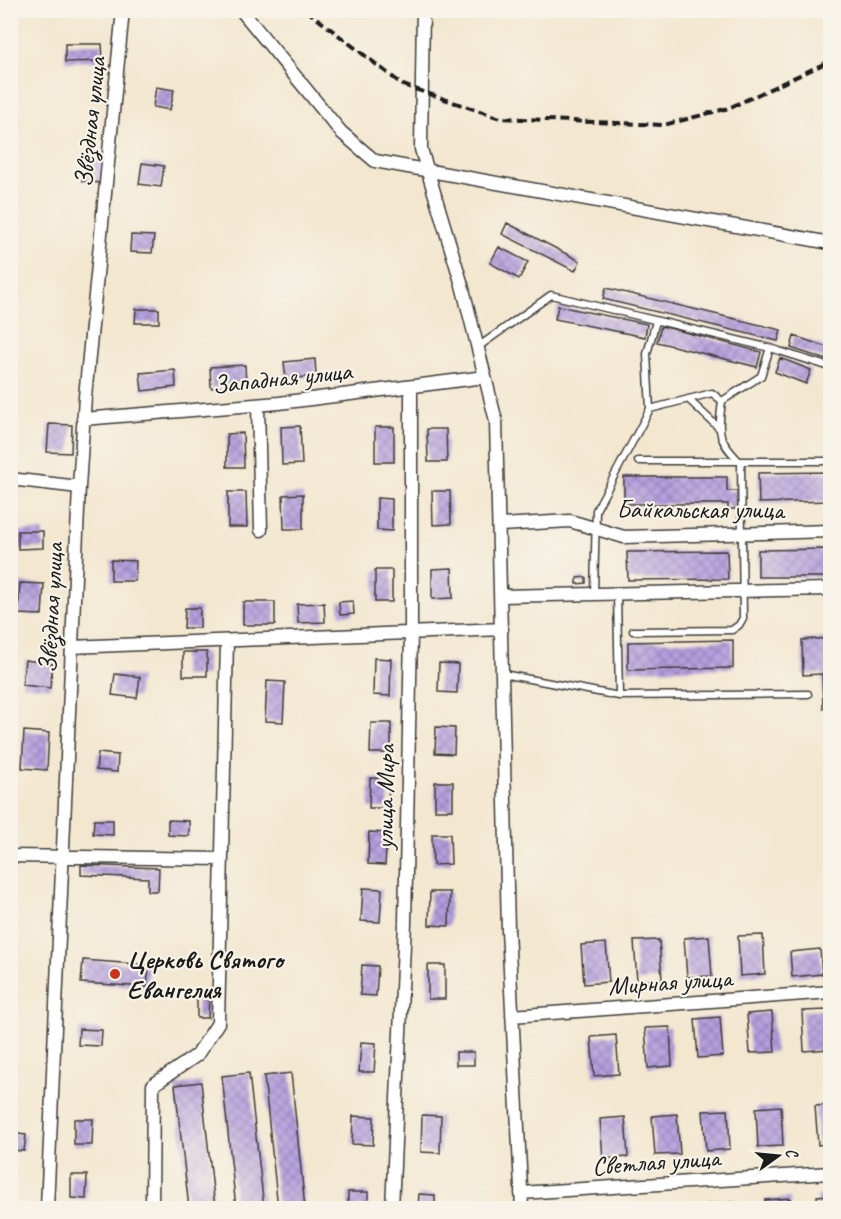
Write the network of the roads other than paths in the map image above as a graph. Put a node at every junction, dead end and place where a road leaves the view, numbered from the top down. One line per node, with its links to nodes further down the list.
1 (123, 10): 16 (street, Звёздная улица)
2 (241, 10): 4 (street)
3 (423, 10): 4 (street)
4 (427, 171): 5 (street); 7 (street)
5 (831, 243)
6 (656, 321): 7 (lane); 8 (lane); 15 (lane)
7 (477, 347): 10 (street)
8 (770, 348): 9 (lane); 13 (lane)
9 (831, 367)
10 (485, 377): 11 (street, Западная улица); 23 (street)
11 (411, 387): 14 (street, Западная улица); 35 (street, улица Мира)
12 (688, 399): 13 (lane); 15 (lane); 17 (lane)
13 (722, 401): 17 (lane)
14 (258, 405): 16 (street, Западная улица); 25 (street)
15 (650, 409): 24 (lane)
16 (83, 419): 22 (street, Звёздная улица)
17 (719, 428): 20 (lane)
18 (638, 461): 20 (lane)
19 (831, 461): 20 (lane)
20 (741, 463): 27 (lane)
21 (10, 478): 22 (street)
22 (79, 487): 37 (street, Звёздная улица)
23 (499, 525): 24 (street, Байкальская улица); 32 (street)
24 (595, 528): 27 (street, Байкальская улица); 30 (lane)
25 (261, 530)
26 (831, 531): 27 (street, Байкальская улица)
27 (741, 534): 29 (lane)
28 (831, 590): 29 (street)
29 (742, 591): 31 (street); 34 (lane)
30 (594, 594): 31 (street); 32 (street)
31 (617, 594): 40 (lane)
32 (501, 597): 33 (street)
33 (502, 629): 35 (street); 38 (street)
34 (633, 631)
35 (411, 633): 36 (street); 50 (street, улица Мира)
36 (227, 641): 37 (street); 43 (street)
37 (71, 647): 42 (street, Звёздная улица)
38 (503, 674): 40 (lane); 45 (street)
39 (808, 693): 40 (lane)
40 (619, 696)
41 (10, 856): 42 (street)
42 (63, 857): 43 (street); 48 (street, Звёздная улица)
43 (222, 859): 49 (street)
44 (831, 992): 45 (street, Мирная улица)
45 (512, 1016): 47 (street)
46 (831, 1173): 47 (street, Светлая улица)
47 (521, 1193): 51 (street)
48 (47, 1209)
49 (152, 1209)
50 (392, 1209)
51 (522, 1209)

